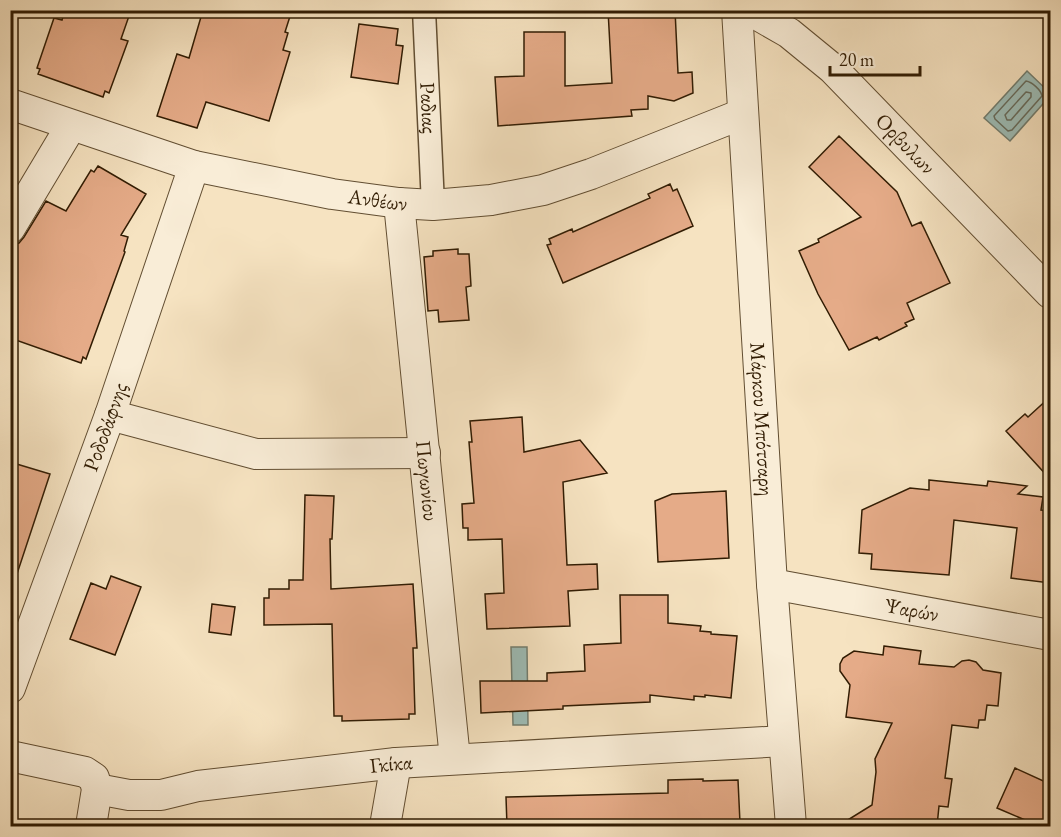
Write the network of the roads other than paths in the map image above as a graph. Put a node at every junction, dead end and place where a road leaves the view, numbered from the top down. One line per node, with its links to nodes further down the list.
1 (424, 10): 9 (street, Ραδιας)
2 (737, 10): 5 (street, Μάρκου Μπότσαρη)
3 (749, 10): 11 (street, Ορβυλων)
4 (10, 104): 6 (street, Ανθέων)
5 (742, 114): 9 (street, Ανθέων); 14 (street, Μάρκου Μπότσαρη)
6 (71, 126): 7 (street, Ανθέων); 10 (street)
7 (194, 166): 8 (street, Ανθέων); 12 (street, Ροδοδάφνης)
8 (399, 203): 9 (street, Ανθέων); 13 (street, Πωγωνίου)
9 (433, 205)
10 (10, 228)
11 (1050, 293)
12 (110, 415): 13 (street); 16 (street, Ροδοδάφνης)
13 (425, 453): 19 (street, Πωγωνίου)
14 (772, 584): 15 (street, Ψαρών); 17 (street, Μάρκου Μπότσαρη)
15 (1050, 635)
16 (10, 687)
17 (784, 741): 19 (street, Γκίκα); 24 (street, Μάρκου Μπότσαρη)
18 (10, 756): 21 (street)
19 (455, 759): 20 (street, Γκίκα)
20 (396, 763): 21 (street, Γκίκα); 23 (street)
21 (97, 789): 22 (street)
22 (91, 826)
23 (385, 826)
24 (791, 826)

